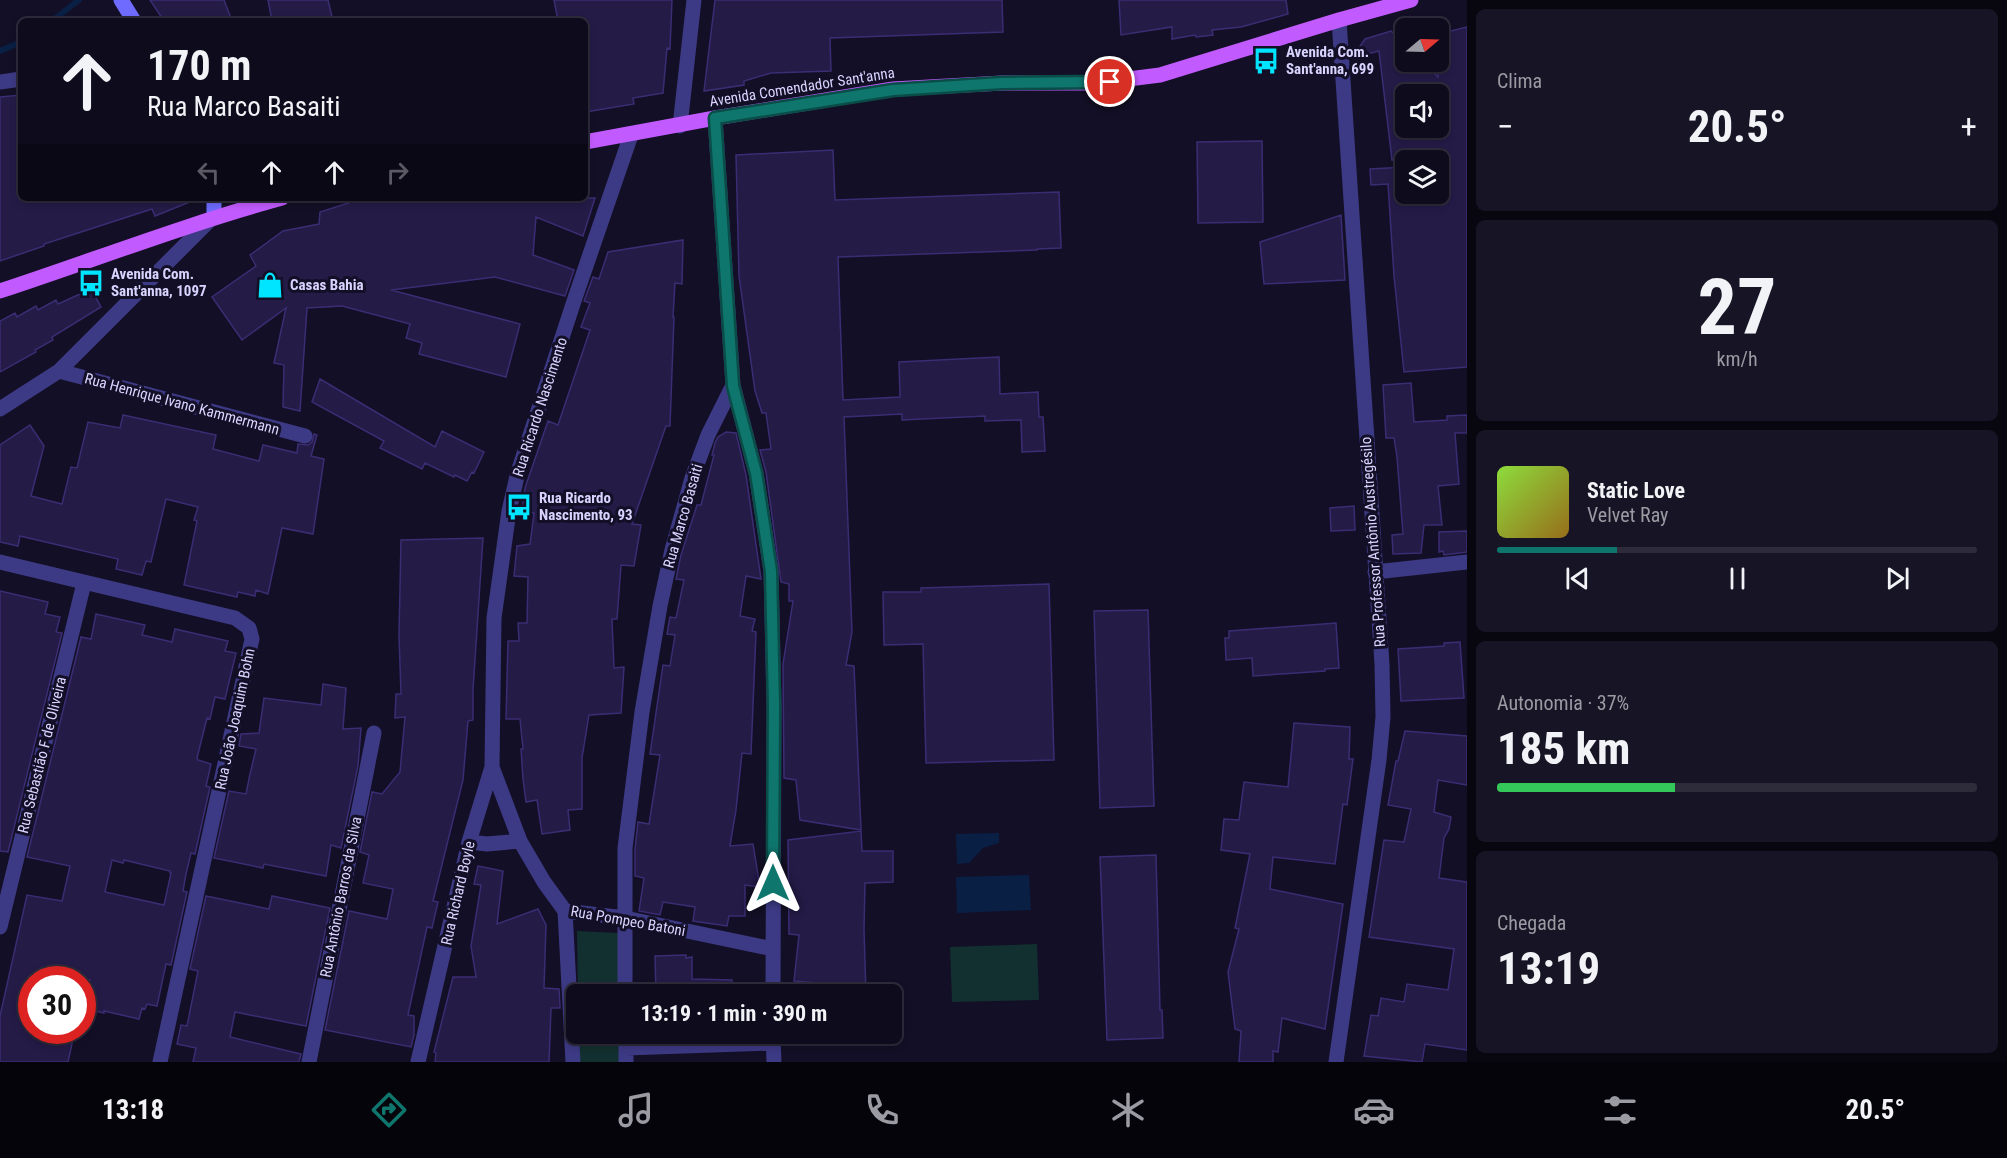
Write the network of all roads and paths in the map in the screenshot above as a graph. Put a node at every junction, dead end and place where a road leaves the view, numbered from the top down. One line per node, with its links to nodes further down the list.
1 (121, 0): 4 (main road)
2 (694, 0): 9 (street)
3 (1411, 0): 5 (main road, Avenida Comendador Sant'anna)
4 (132, 18)
5 (1339, 20): 8 (main road, Avenida Comendador Sant'anna); 22 (street, Rua Professor Antônio Austregésilo)
6 (18, 79): 7 (street)
7 (0, 82)
8 (715, 118): 9 (main road, Avenida Comendador Sant'anna); 17 (street)
9 (680, 126): 10 (main road, Avenida Comendador Sant'anna)
10 (631, 135): 11 (main road, Avenida Comendador Sant'anna); 24 (street, Rua Ricardo Nascimento)
11 (588, 142)
12 (214, 201): 14 (main road)
13 (271, 201): 14 (main road)
14 (214, 217): 15 (main road); 16 (street)
15 (0, 291)
16 (59, 371): 18 (street); 19 (street, Rua Henrique Ivano Kammermann)
17 (733, 386): 30 (street, Rua Marco Basaiti); 32 (street)
18 (0, 409)
19 (306, 436)
20 (0, 562): 23 (street, Rua João Joaquim Bohn)
21 (1467, 562): 22 (street)
22 (1375, 572): 43 (street, Rua Professor Antônio Austregésilo)
23 (84, 583): 31 (street, Rua Sebastião F de Oliveira); 38 (street, Rua João Joaquim Bohn)
24 (491, 724): 26 (street, Rua Richard Boyle)
25 (374, 733): 39 (street, Rua Antônio Barros da Silva)
26 (492, 767): 27 (street, Rua Pompeo Batoni); 28 (street, Rua Richard Boyle)
27 (520, 841): 28 (street); 29 (street, Rua Pompeo Batoni)
28 (469, 842): 40 (street, Rua Richard Boyle)
29 (565, 911): 30 (street, Rua Pompeo Batoni); 41 (street)
30 (625, 918): 32 (street, Rua Pompeo Batoni); 33 (street, Rua Marco Basaiti)
31 (0, 927)
32 (773, 949): 34 (street)
33 (625, 984)
34 (773, 984)
35 (685, 1044): 37 (street)
36 (773, 1044): 42 (street)
37 (626, 1048)
38 (160, 1062)
39 (309, 1062)
40 (418, 1062)
41 (573, 1062)
42 (774, 1062)
43 (1336, 1062)

